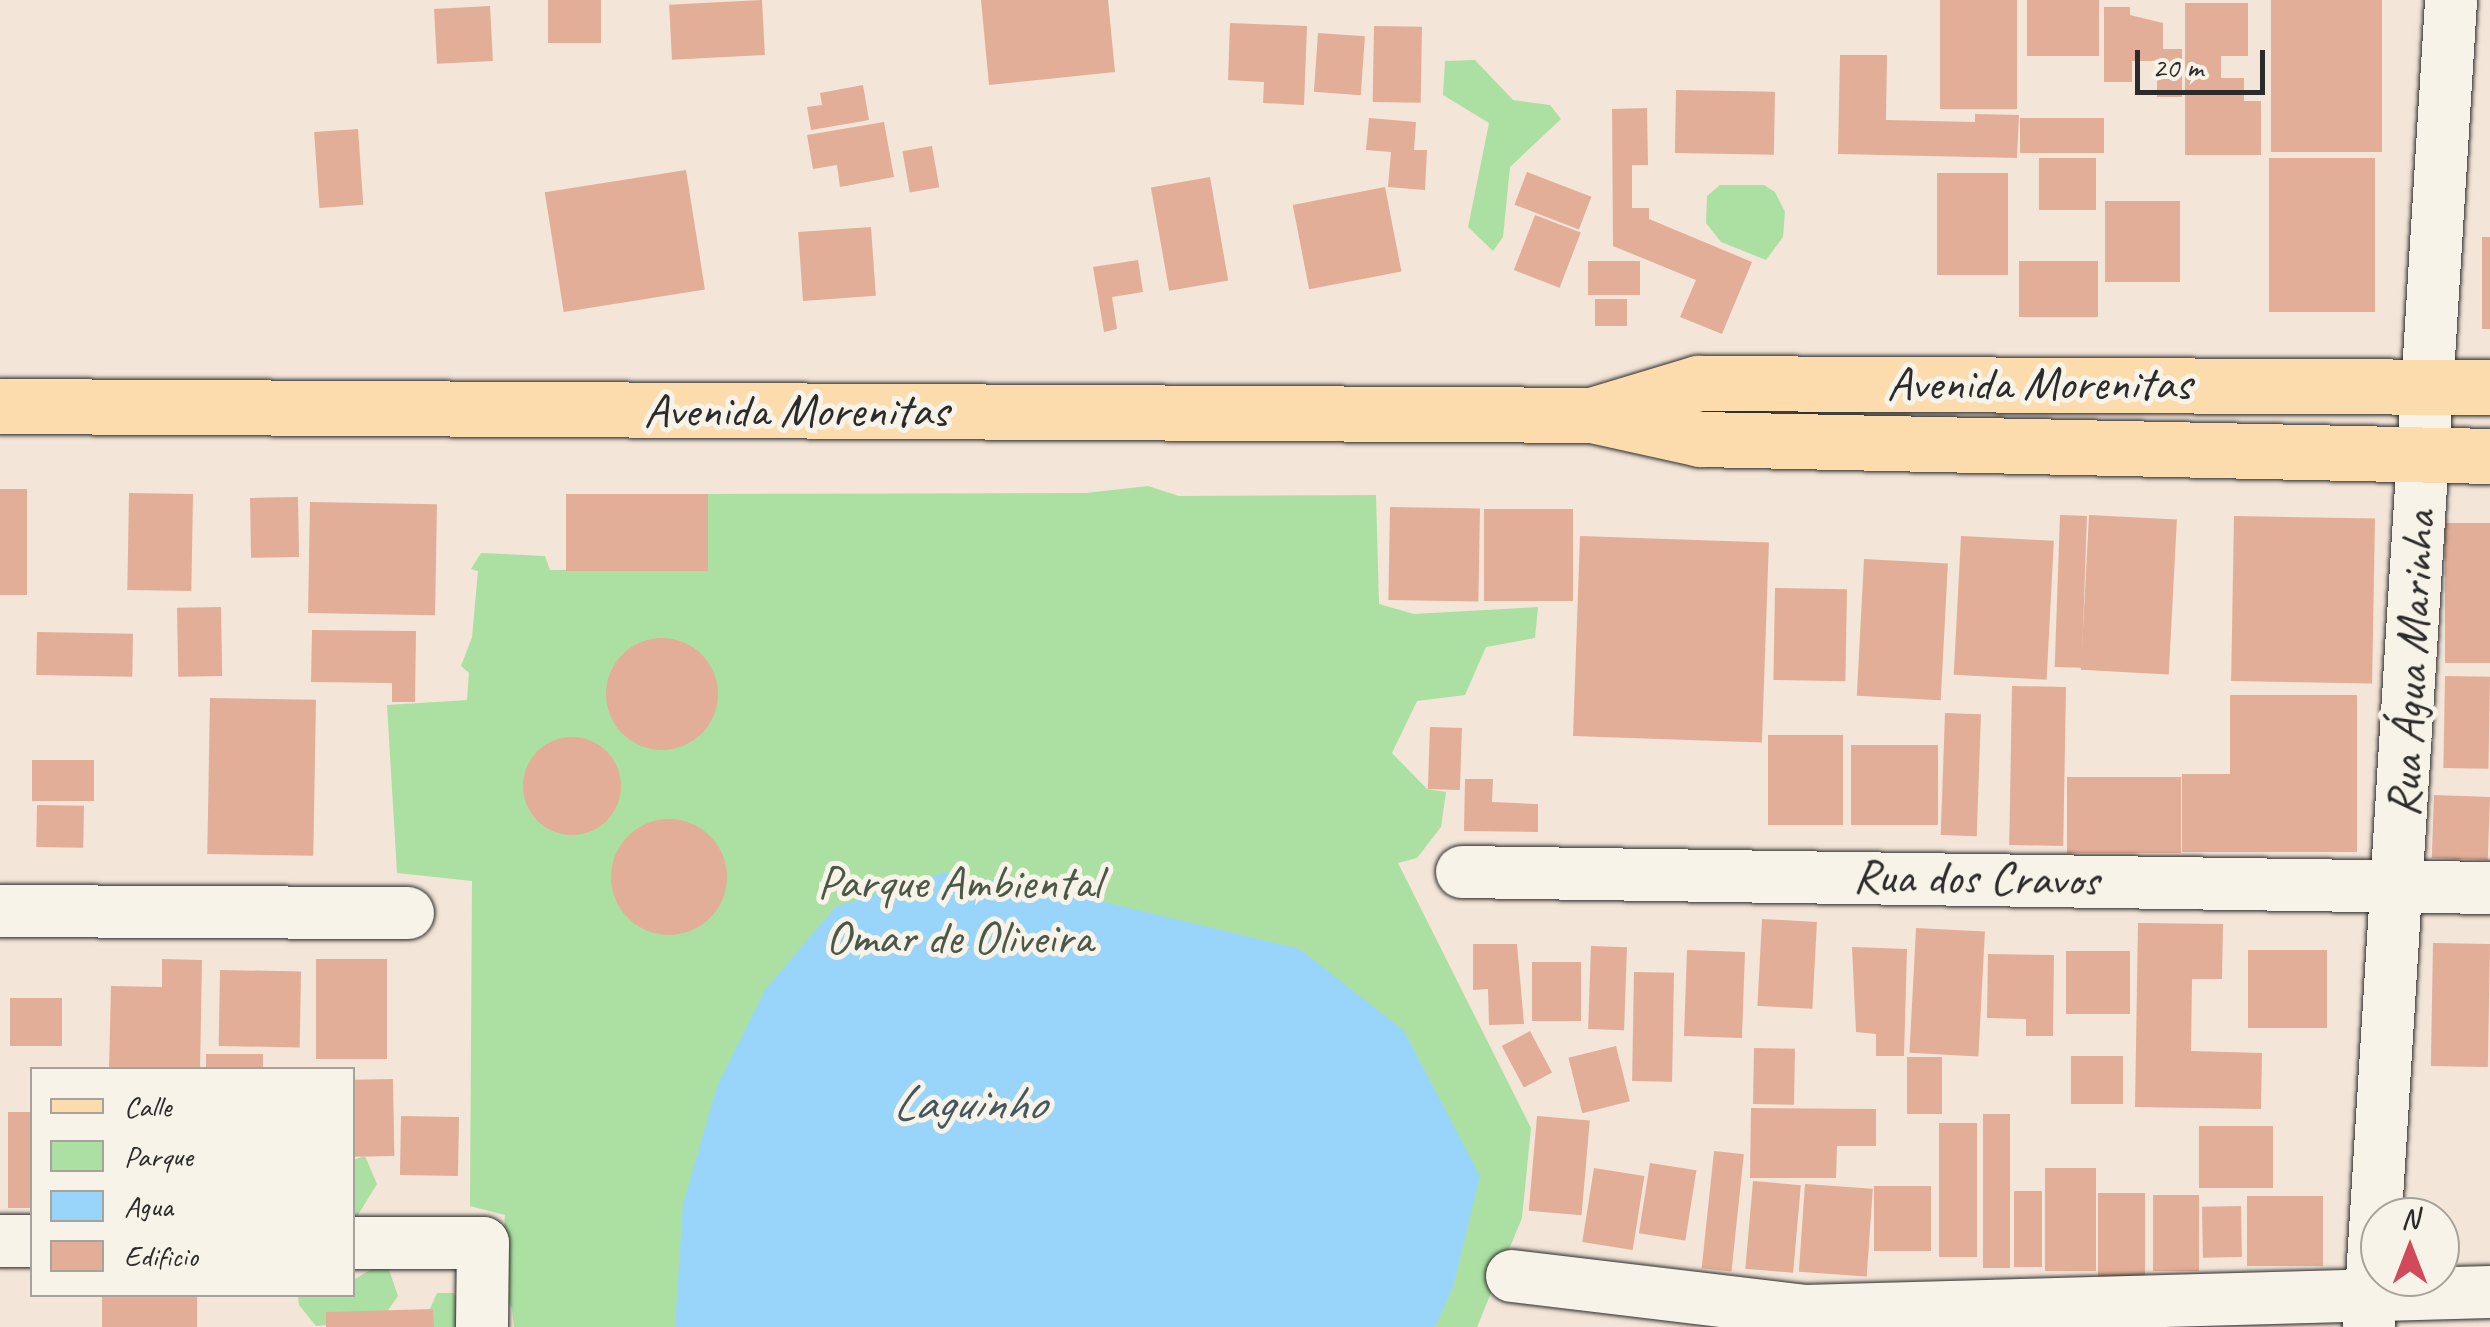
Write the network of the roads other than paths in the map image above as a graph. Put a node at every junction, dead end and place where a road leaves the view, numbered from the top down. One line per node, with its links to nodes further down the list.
1 (2450, 0): 2 (street, Rua Água Marinha)
2 (2424, 386): 3 (main road, Avenida Morenitas); 5 (main road, Avenida Morenitas); 6 (street, Rua Água Marinha)
3 (2490, 386)
4 (0, 406): 5 (main road, Avenida Morenitas)
5 (1592, 415): 6 (main road, Avenida Morenitas)
6 (2422, 455): 7 (main road, Avenida Morenitas); 9 (street, Rua Água Marinha)
7 (2490, 456)
8 (1462, 872): 9 (street, Rua dos Cravos)
9 (2398, 887): 10 (street, Rua dos Cravos); 18 (street, Rua Água Marinha)
10 (2490, 888)
11 (0, 911): 12 (street)
12 (408, 913)
13 (0, 1241): 14 (street)
14 (30, 1241)
15 (355, 1243): 19 (street)
16 (1512, 1276): 18 (street)
17 (2490, 1292): 18 (street)
18 (2370, 1309)
19 (482, 1327)

